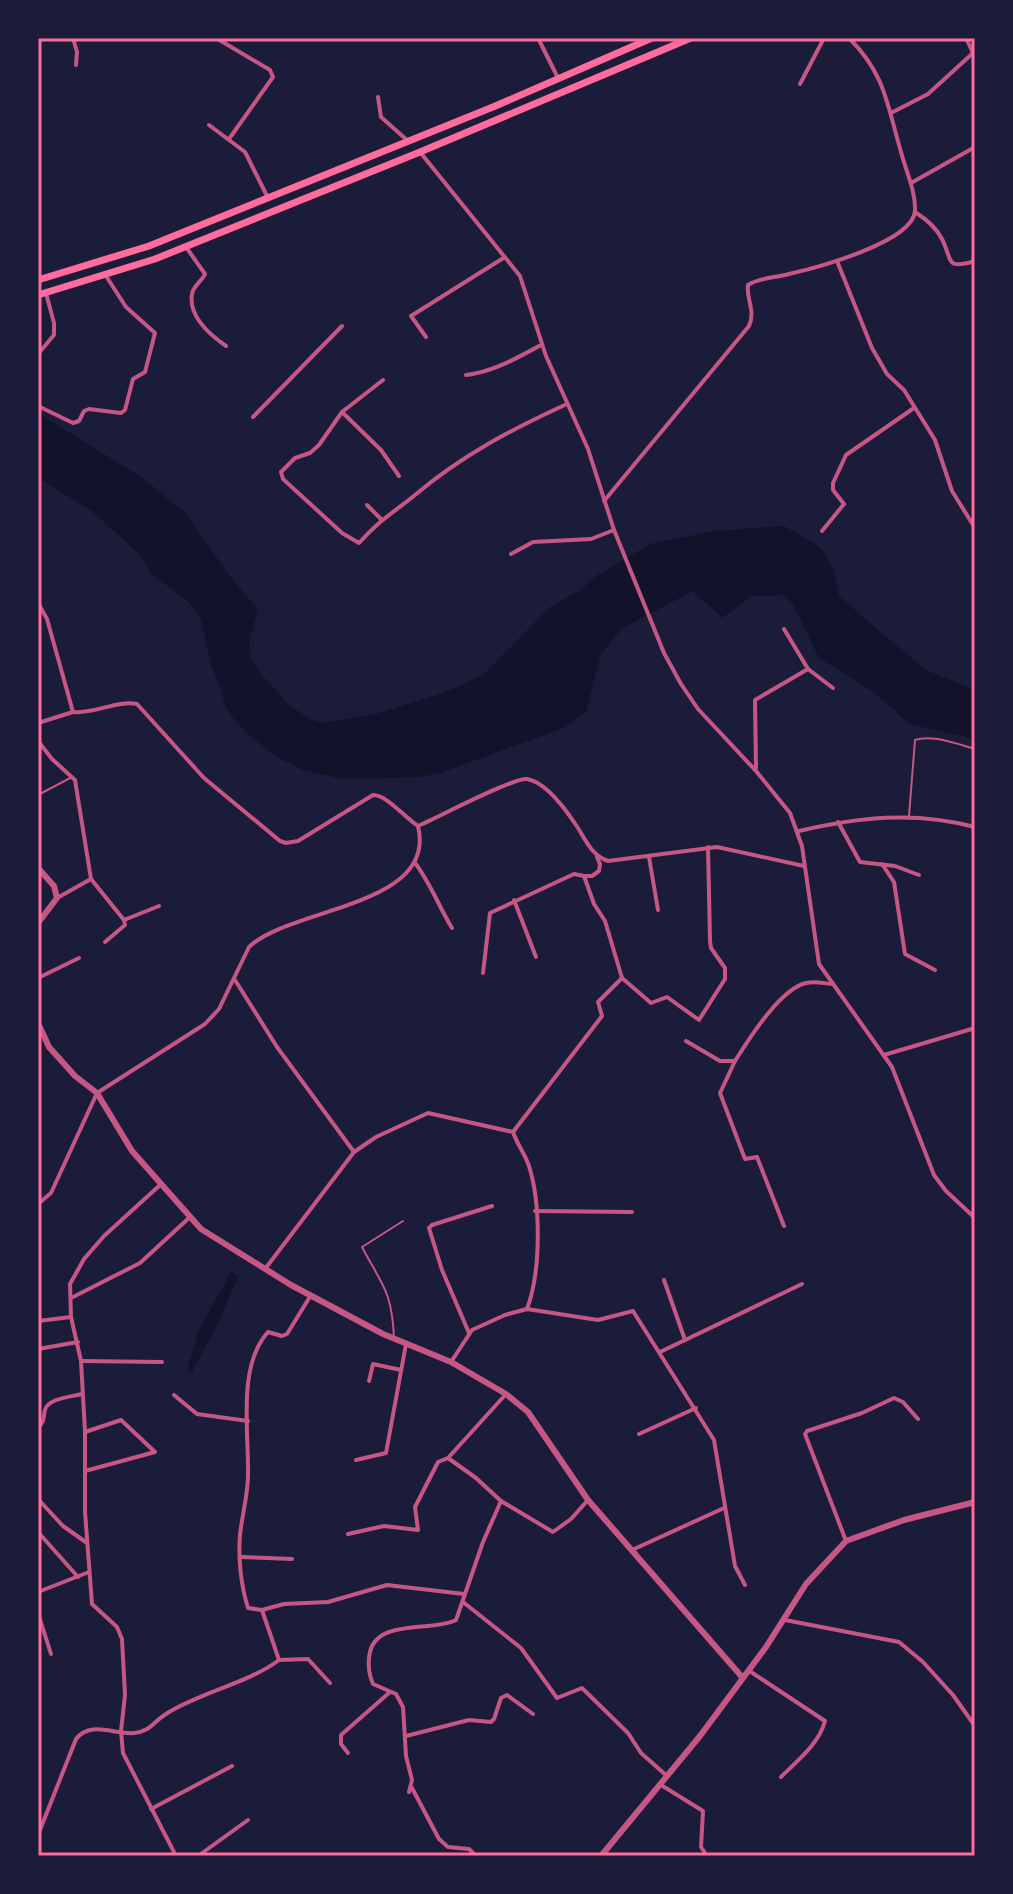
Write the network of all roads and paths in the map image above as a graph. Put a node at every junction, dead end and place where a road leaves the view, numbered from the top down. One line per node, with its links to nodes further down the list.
1 (73, 38): 10 (street)
2 (216, 38): 16 (street)
3 (538, 38): 11 (street)
4 (652, 38): 11 (main road)
5 (691, 38): 19 (main road)
6 (824, 38): 12 (street)
7 (849, 38): 14 (street)
8 (966, 38): 9 (street)
9 (974, 54): 14 (street)
10 (76, 65)
11 (558, 78): 17 (main road)
12 (800, 84)
13 (378, 97): 17 (street)
14 (891, 113): 20 (street)
15 (209, 125): 16 (street)
16 (229, 139): 21 (street)
17 (408, 141): 19 (main road); 21 (main road)
18 (975, 147): 20 (street)
19 (420, 152): 23 (main road); 24 (street)
20 (911, 183): 22 (street)
21 (268, 198): 28 (main road)
22 (915, 212): 25 (street); 26 (street)
23 (186, 247): 27 (main road); 33 (street)
24 (505, 257): 31 (street); 32 (street)
25 (837, 261): 39 (street); 43 (street)
26 (975, 261)
27 (106, 276): 29 (main road); 38 (street)
28 (39, 278): 29 (main road)
29 (42, 294): 34 (street)
30 (342, 326): 41 (street)
31 (426, 337)
32 (542, 345): 35 (street); 37 (street)
33 (226, 346)
34 (38, 354)
35 (466, 375)
36 (383, 380): 40 (street)
37 (567, 404): 43 (street); 45 (street)
38 (38, 406)
39 (914, 408): 46 (street); 47 (street)
40 (342, 412): 42 (street); 45 (street)
41 (253, 417)
42 (399, 476)
43 (603, 502): 48 (street)
44 (367, 505): 45 (street)
45 (381, 519)
46 (975, 528)
47 (822, 531)
48 (615, 533): 49 (street); 58 (street)
49 (511, 554)
50 (38, 603): 54 (street)
51 (784, 629): 52 (street)
52 (808, 669): 53 (street); 58 (street)
53 (833, 688)
54 (73, 712): 55 (street); 63 (street)
55 (38, 723)
56 (38, 741): 59 (street)
57 (975, 749): 61 (lane)
58 (756, 771): 65 (street)
59 (73, 777): 60 (lane); 75 (street)
60 (38, 795)
61 (909, 816): 62 (street); 64 (street)
62 (838, 822): 65 (street); 70 (street)
63 (418, 826): 67 (street); 69 (street)
64 (975, 827)
65 (799, 831): 71 (street)
66 (708, 847): 68 (street); 71 (street); 89 (street)
67 (597, 857): 68 (street); 74 (street)
68 (649, 857): 79 (street)
69 (415, 863): 82 (street); 90 (street)
70 (882, 864): 73 (street); 86 (street)
71 (804, 866): 91 (street)
72 (38, 868): 76 (street)
73 (919, 875)
74 (584, 876): 77 (street); 89 (street)
75 (91, 879): 76 (street); 80 (street)
76 (57, 898): 81 (street)
77 (514, 900): 84 (street); 87 (street)
78 (159, 906): 80 (street)
79 (658, 910)
80 (124, 920): 83 (street)
81 (38, 923)
82 (452, 928)
83 (105, 942)
84 (536, 957)
85 (79, 958): 88 (street)
86 (935, 970)
87 (483, 973)
88 (38, 978)
89 (622, 978): 98 (street)
90 (235, 980): 97 (street); 99 (street)
91 (831, 984): 95 (street); 96 (street)
92 (38, 1023): 97 (street)
93 (975, 1028): 95 (street)
94 (686, 1041): 96 (street)
95 (884, 1055): 106 (street)
96 (735, 1061): 108 (street)
97 (97, 1093): 100 (street); 101 (street)
98 (513, 1132): 99 (street); 103 (street)
99 (354, 1152): 109 (street)
100 (160, 1185): 105 (street); 113 (street)
101 (38, 1204)
102 (492, 1206): 117 (street)
103 (535, 1211): 104 (street); 114 (street)
104 (632, 1212)
105 (190, 1217): 109 (street); 113 (street)
106 (975, 1218)
107 (403, 1221): 118 (lane)
108 (784, 1226)
109 (265, 1269): 112 (street)
110 (664, 1280): 119 (street)
111 (802, 1284): 119 (street)
112 (311, 1295): 118 (street); 134 (street)
113 (70, 1299): 115 (street)
114 (527, 1309): 117 (street); 123 (street)
115 (71, 1317): 116 (street); 120 (street)
116 (38, 1321)
117 (469, 1333): 126 (street)
118 (394, 1339): 121 (street)
119 (685, 1340): 123 (street)
120 (78, 1342): 122 (street); 124 (street)
121 (406, 1344): 126 (street); 127 (street)
122 (38, 1349)
123 (660, 1352): 132 (street)
124 (81, 1361): 125 (street); 129 (street)
125 (162, 1362)
126 (451, 1362): 130 (street)
127 (401, 1370): 128 (street); 139 (street)
128 (369, 1381)
129 (82, 1394): 135 (street); 136 (street)
130 (506, 1394): 138 (street); 142 (street)
131 (174, 1395): 134 (street)
132 (696, 1408): 137 (street); 145 (street)
133 (918, 1419): 148 (street)
134 (248, 1421): 151 (street)
135 (38, 1428)
136 (85, 1432): 140 (street); 140 (street)
137 (639, 1434)
138 (448, 1458): 143 (street); 147 (street)
139 (356, 1460)
140 (85, 1471): 149 (street)
141 (38, 1499): 149 (street)
142 (588, 1500): 143 (street); 150 (street)
143 (501, 1501): 157 (street)
144 (975, 1502): 148 (street)
145 (724, 1508): 150 (street); 155 (street)
146 (38, 1532): 154 (street)
147 (348, 1534)
148 (846, 1541): 161 (street)
149 (87, 1543): 153 (street)
150 (632, 1550): 165 (street)
151 (240, 1557): 152 (street); 159 (street)
152 (292, 1559)
153 (89, 1572): 154 (street); 170 (street)
154 (78, 1577): 156 (street)
155 (745, 1585)
156 (38, 1592)
157 (464, 1594): 158 (street); 159 (street)
158 (463, 1602): 167 (street); 174 (street)
159 (262, 1610): 163 (street)
160 (38, 1613): 162 (street)
161 (785, 1620): 164 (street); 169 (street)
162 (51, 1654)
163 (279, 1660): 166 (street); 170 (street)
164 (748, 1670): 165 (street); 175 (street)
165 (742, 1677): 174 (street)
166 (330, 1683)
167 (390, 1692): 171 (street); 172 (street)
168 (533, 1714): 171 (street)
169 (975, 1726)
170 (121, 1731): 177 (street); 179 (street)
171 (406, 1736): 181 (street)
172 (348, 1753)
173 (232, 1766): 177 (street)
174 (667, 1776): 176 (street)
175 (781, 1777)
176 (661, 1785): 186 (street); 187 (street)
177 (151, 1809): 182 (street)
178 (248, 1820): 183 (street)
179 (40, 1822): 180 (street)
180 (38, 1835)
181 (451, 1848): 184 (street); 185 (street)
182 (176, 1856)
183 (198, 1856)
184 (447, 1856)
185 (476, 1856)
186 (601, 1856)
187 (707, 1856)

